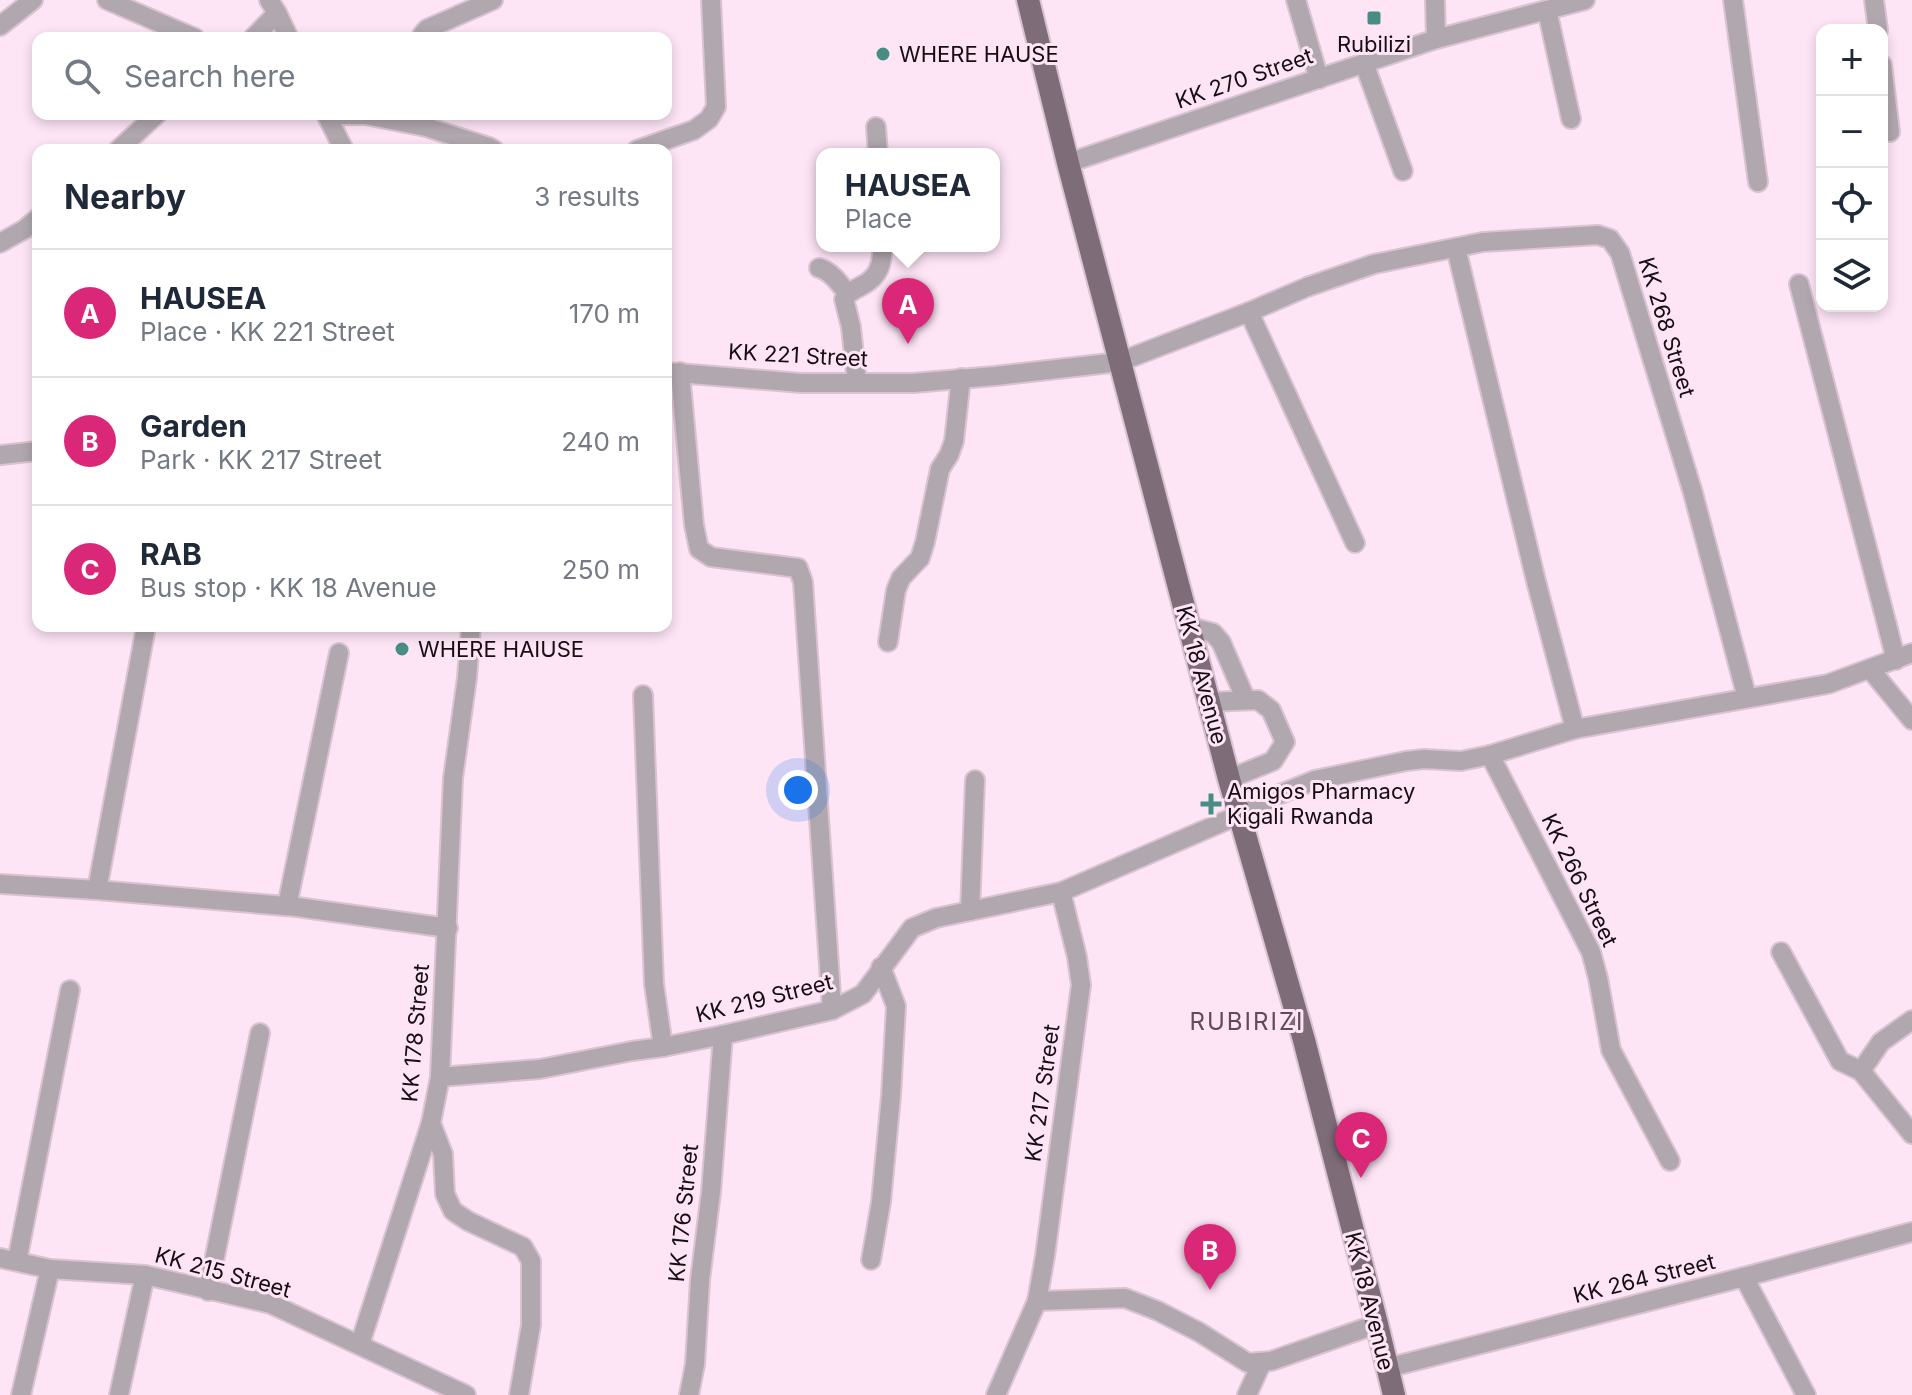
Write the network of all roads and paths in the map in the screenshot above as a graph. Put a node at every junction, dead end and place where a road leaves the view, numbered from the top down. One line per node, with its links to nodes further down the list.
1 (33, 0): 14 (street)
2 (107, 0): 15 (street)
3 (493, 0): 18 (street)
4 (711, 0): 34 (street)
5 (1028, 0): 36 (main road, KK 18 Avenue)
6 (1296, 0): 21 (street)
7 (1435, 0): 19 (street)
8 (1585, 0): 12 (street, KK 270 Street)
9 (1733, 0): 38 (street)
10 (1874, 0): 13 (street)
11 (273, 7): 16 (street); 17 (street)
12 (1547, 10): 19 (street, KK 270 Street); 23 (street)
13 (1877, 24)
14 (0, 26)
15 (181, 32)
16 (257, 32)
17 (286, 32)
18 (424, 32)
19 (1436, 39): 20 (street, KK 270 Street)
20 (1364, 63): 21 (street, KK 270 Street); 37 (street)
21 (1319, 79): 36 (street, KK 270 Street)
22 (1886, 96): 29 (street)
23 (1571, 119)
24 (150, 120): 31 (street)
25 (329, 120): 32 (street)
26 (391, 120): 30 (street)
27 (448, 120): 30 (street)
28 (876, 127): 35 (street)
29 (1890, 132)
30 (449, 134): 33 (street)
31 (124, 144)
32 (341, 144)
33 (480, 144)
34 (654, 144)
35 (878, 148)
36 (1068, 163): 47 (main road, KK 18 Avenue)
37 (1403, 171)
38 (1758, 182)
39 (32, 223): 40 (street)
40 (0, 243)
41 (1456, 248): 46 (street, KK 268 Street); 62 (street, KK 268 Street); 66 (street)
42 (882, 252): 45 (street)
43 (819, 268): 45 (street)
44 (1799, 284): 59 (street)
45 (847, 293): 50 (street)
46 (1249, 312): 47 (street, KK 268 Street); 53 (street)
47 (1119, 362): 49 (street, KK 221 Street); 54 (main road, KK 18 Avenue)
48 (673, 372): 50 (street, KK 221 Street); 80 (street)
49 (961, 378): 50 (street, KK 221 Street); 57 (street)
50 (857, 383)
51 (32, 452): 52 (street)
52 (0, 455)
53 (1355, 543)
54 (1190, 627): 63 (street); 64 (main road, KK 18 Avenue)
55 (145, 632): 72 (street)
56 (471, 632): 76 (street, KK 178 Street)
57 (888, 642)
58 (339, 653): 74 (street)
59 (1904, 656): 60 (street)
60 (1870, 669): 62 (street); 65 (street)
61 (643, 695): 84 (street)
62 (1747, 698): 66 (street)
63 (1246, 700): 64 (street); 68 (street)
64 (1209, 702): 68 (main road, KK 18 Avenue)
65 (1912, 720)
66 (1575, 729): 67 (street)
67 (1490, 755): 70 (street); 89 (street, KK 266 Street)
68 (1229, 779): 70 (main road, KK 18 Avenue)
69 (975, 780): 75 (street)
70 (1239, 815): 73 (street, KK 219 Street); 98 (main road, KK 18 Avenue)
71 (0, 884): 72 (street)
72 (97, 890): 74 (street)
73 (1061, 892): 75 (street, KK 219 Street); 97 (street, KK 217 Street)
74 (287, 906): 76 (street)
75 (970, 911): 78 (street, KK 219 Street)
76 (448, 928): 86 (street, KK 178 Street)
77 (1781, 952): 85 (street)
78 (881, 967): 80 (street, KK 219 Street); 92 (street)
79 (70, 990): 91 (street)
80 (832, 1010): 83 (street, KK 219 Street)
81 (1912, 1020): 85 (street)
82 (260, 1033): 96 (street)
83 (723, 1035): 84 (street, KK 219 Street); 106 (street, KK 176 Street)
84 (663, 1047): 86 (street, KK 219 Street)
85 (1861, 1071): 88 (street)
86 (440, 1077): 87 (street, KK 178 Street)
87 (431, 1123): 99 (street); 105 (street, KK 178 Street)
88 (1912, 1134)
89 (1670, 1161)
90 (1912, 1232): 95 (street, KK 264 Street)
91 (9, 1259): 93 (street, KK 215 Street)
92 (871, 1260)
93 (50, 1269): 94 (street, KK 215 Street); 102 (street)
94 (145, 1275): 96 (street, KK 215 Street); 103 (street)
95 (1744, 1277): 101 (street, KK 264 Street); 110 (street)
96 (208, 1291): 99 (street, KK 215 Street)
97 (1037, 1301): 100 (street); 107 (street, KK 217 Street)
98 (1377, 1324): 100 (street); 101 (main road, KK 18 Avenue)
99 (360, 1344): 104 (street, KK 215 Street)
100 (1262, 1362): 108 (street)
101 (1387, 1368): 109 (main road, KK 18 Avenue)
102 (21, 1395)
103 (119, 1395)
104 (466, 1395)
105 (519, 1395)
106 (689, 1395)
107 (996, 1395)
108 (1247, 1395)
109 (1394, 1395)
110 (1806, 1395)

